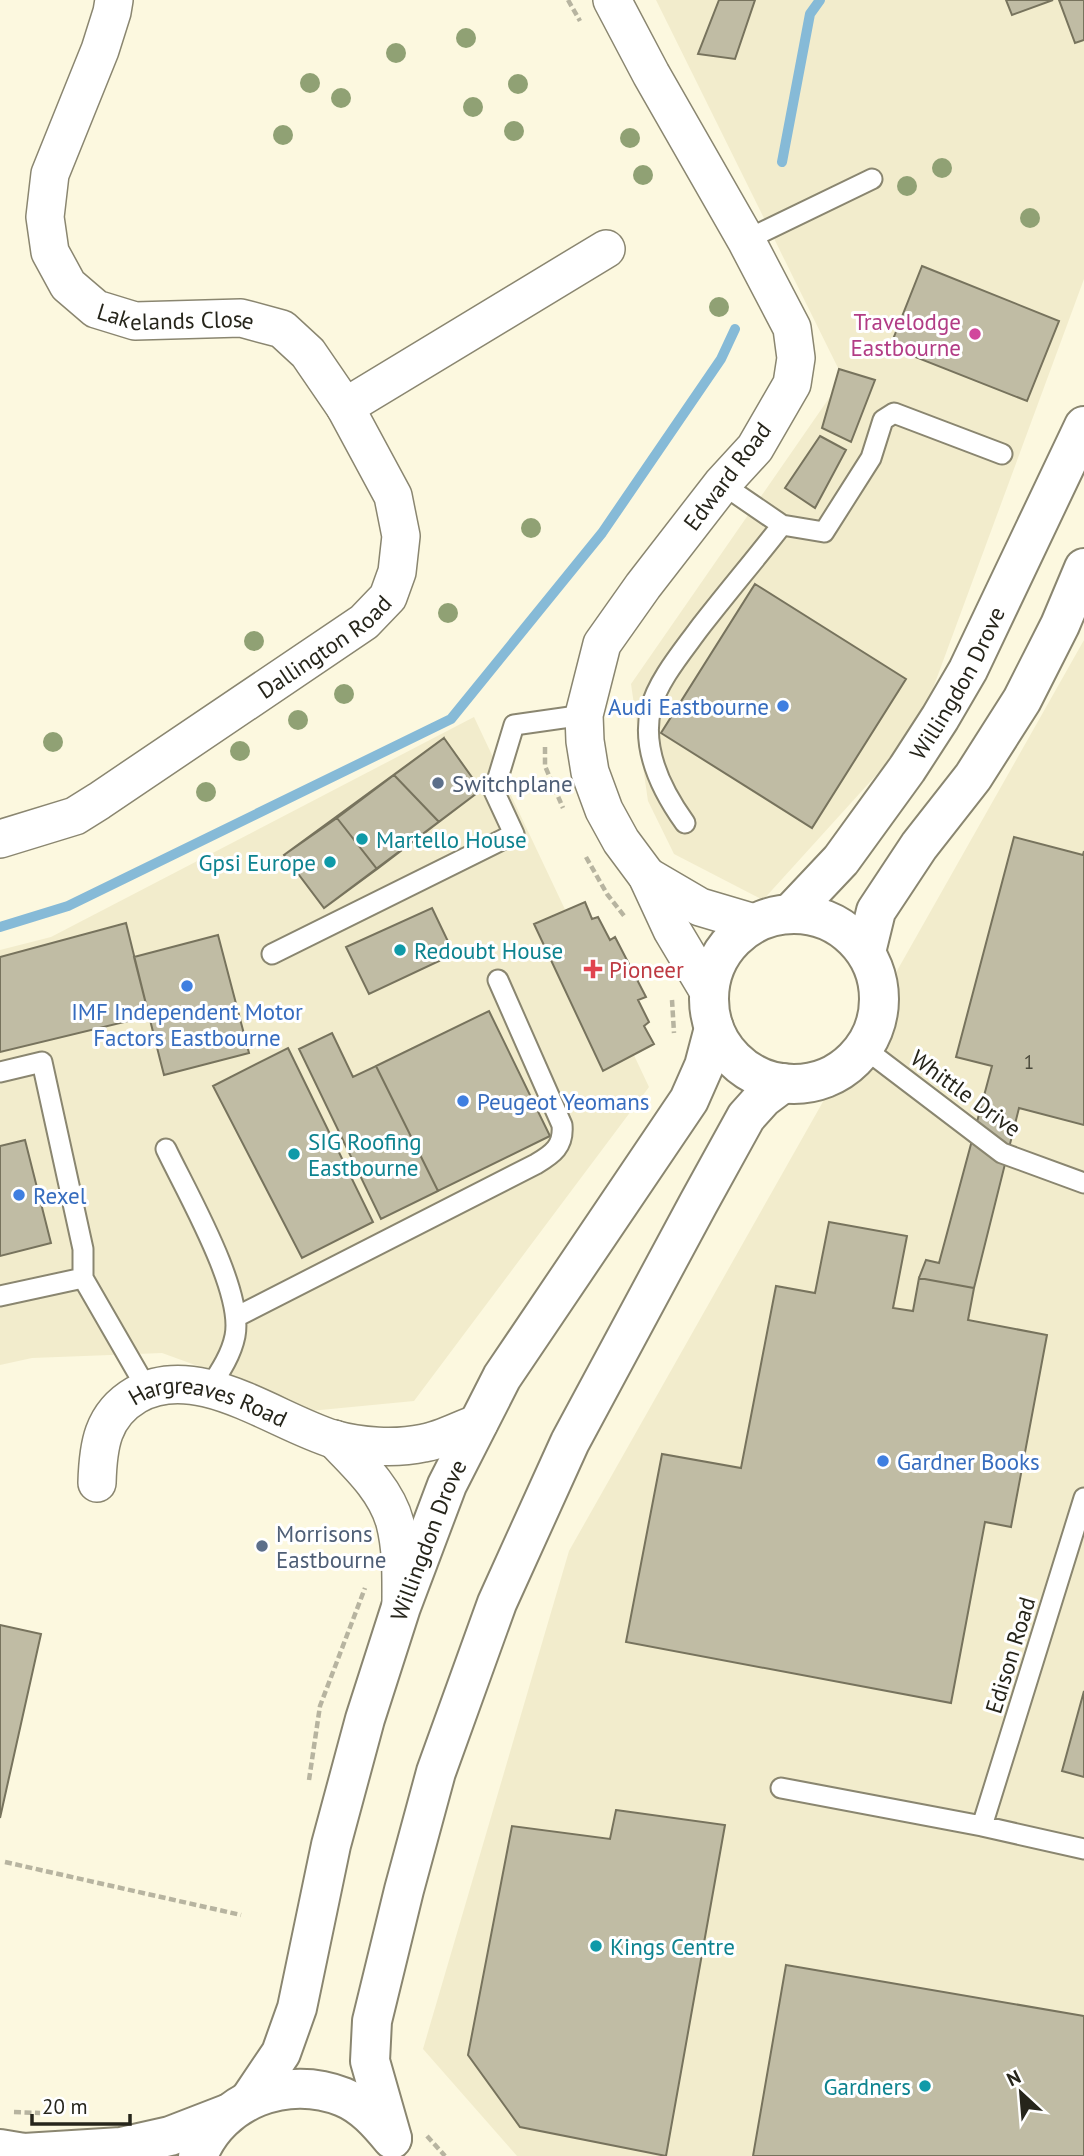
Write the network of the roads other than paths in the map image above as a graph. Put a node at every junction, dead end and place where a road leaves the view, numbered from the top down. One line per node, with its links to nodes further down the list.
1 (114, 0): 6 (street, Lakelands Close)
2 (612, 0): 4 (street, Edward Road)
3 (872, 179): 4 (lane)
4 (746, 240): 9 (street, Edward Road)
5 (606, 249): 6 (street)
6 (345, 407): 14 (street, Dallington Road)
7 (1084, 426): 16 (street, Willingdon Drove)
8 (1002, 454): 10 (lane)
9 (722, 484): 10 (lane); 12 (street, Edward Road)
10 (782, 525): 13 (lane)
11 (1084, 568): 18 (street)
12 (583, 715): 15 (street, Edward Road); 19 (lane)
13 (685, 823)
14 (0, 839)
15 (647, 876): 17 (street, Edward Road); 21 (street, Edward Road)
16 (791, 913): 17 (street); 18 (street)
17 (754, 923): 21 (street)
18 (866, 952): 22 (street)
19 (272, 954)
20 (498, 980): 29 (lane)
21 (711, 1010): 24 (street); 32 (street, Willingdon Drove)
22 (864, 1048): 24 (street); 26 (lane, Whittle Drive)
23 (0, 1072): 27 (lane)
24 (783, 1083): 41 (street)
25 (166, 1149): 29 (lane)
26 (1084, 1183)
27 (83, 1278): 28 (lane); 30 (lane)
28 (0, 1296)
29 (236, 1317): 31 (lane)
30 (147, 1389): 31 (street, Hargreaves Road); 34 (street, Hargreaves Road)
31 (208, 1390): 33 (street, Hargreaves Road)
32 (479, 1423): 33 (street, Hargreaves Road); 36 (street, Willingdon Drove)
33 (334, 1439): 36 (street, Hargreaves Road)
34 (97, 1482)
35 (1084, 1498): 38 (lane, Edison Road)
36 (401, 1607): 40 (street, Willingdon Drove)
37 (781, 1788): 38 (lane)
38 (982, 1826): 39 (lane)
39 (1084, 1849)
40 (239, 2107): 41 (street); 42 (street); 43 (street, Willingdon Drove)
41 (399, 2151)
42 (19, 2153)
43 (198, 2156)

